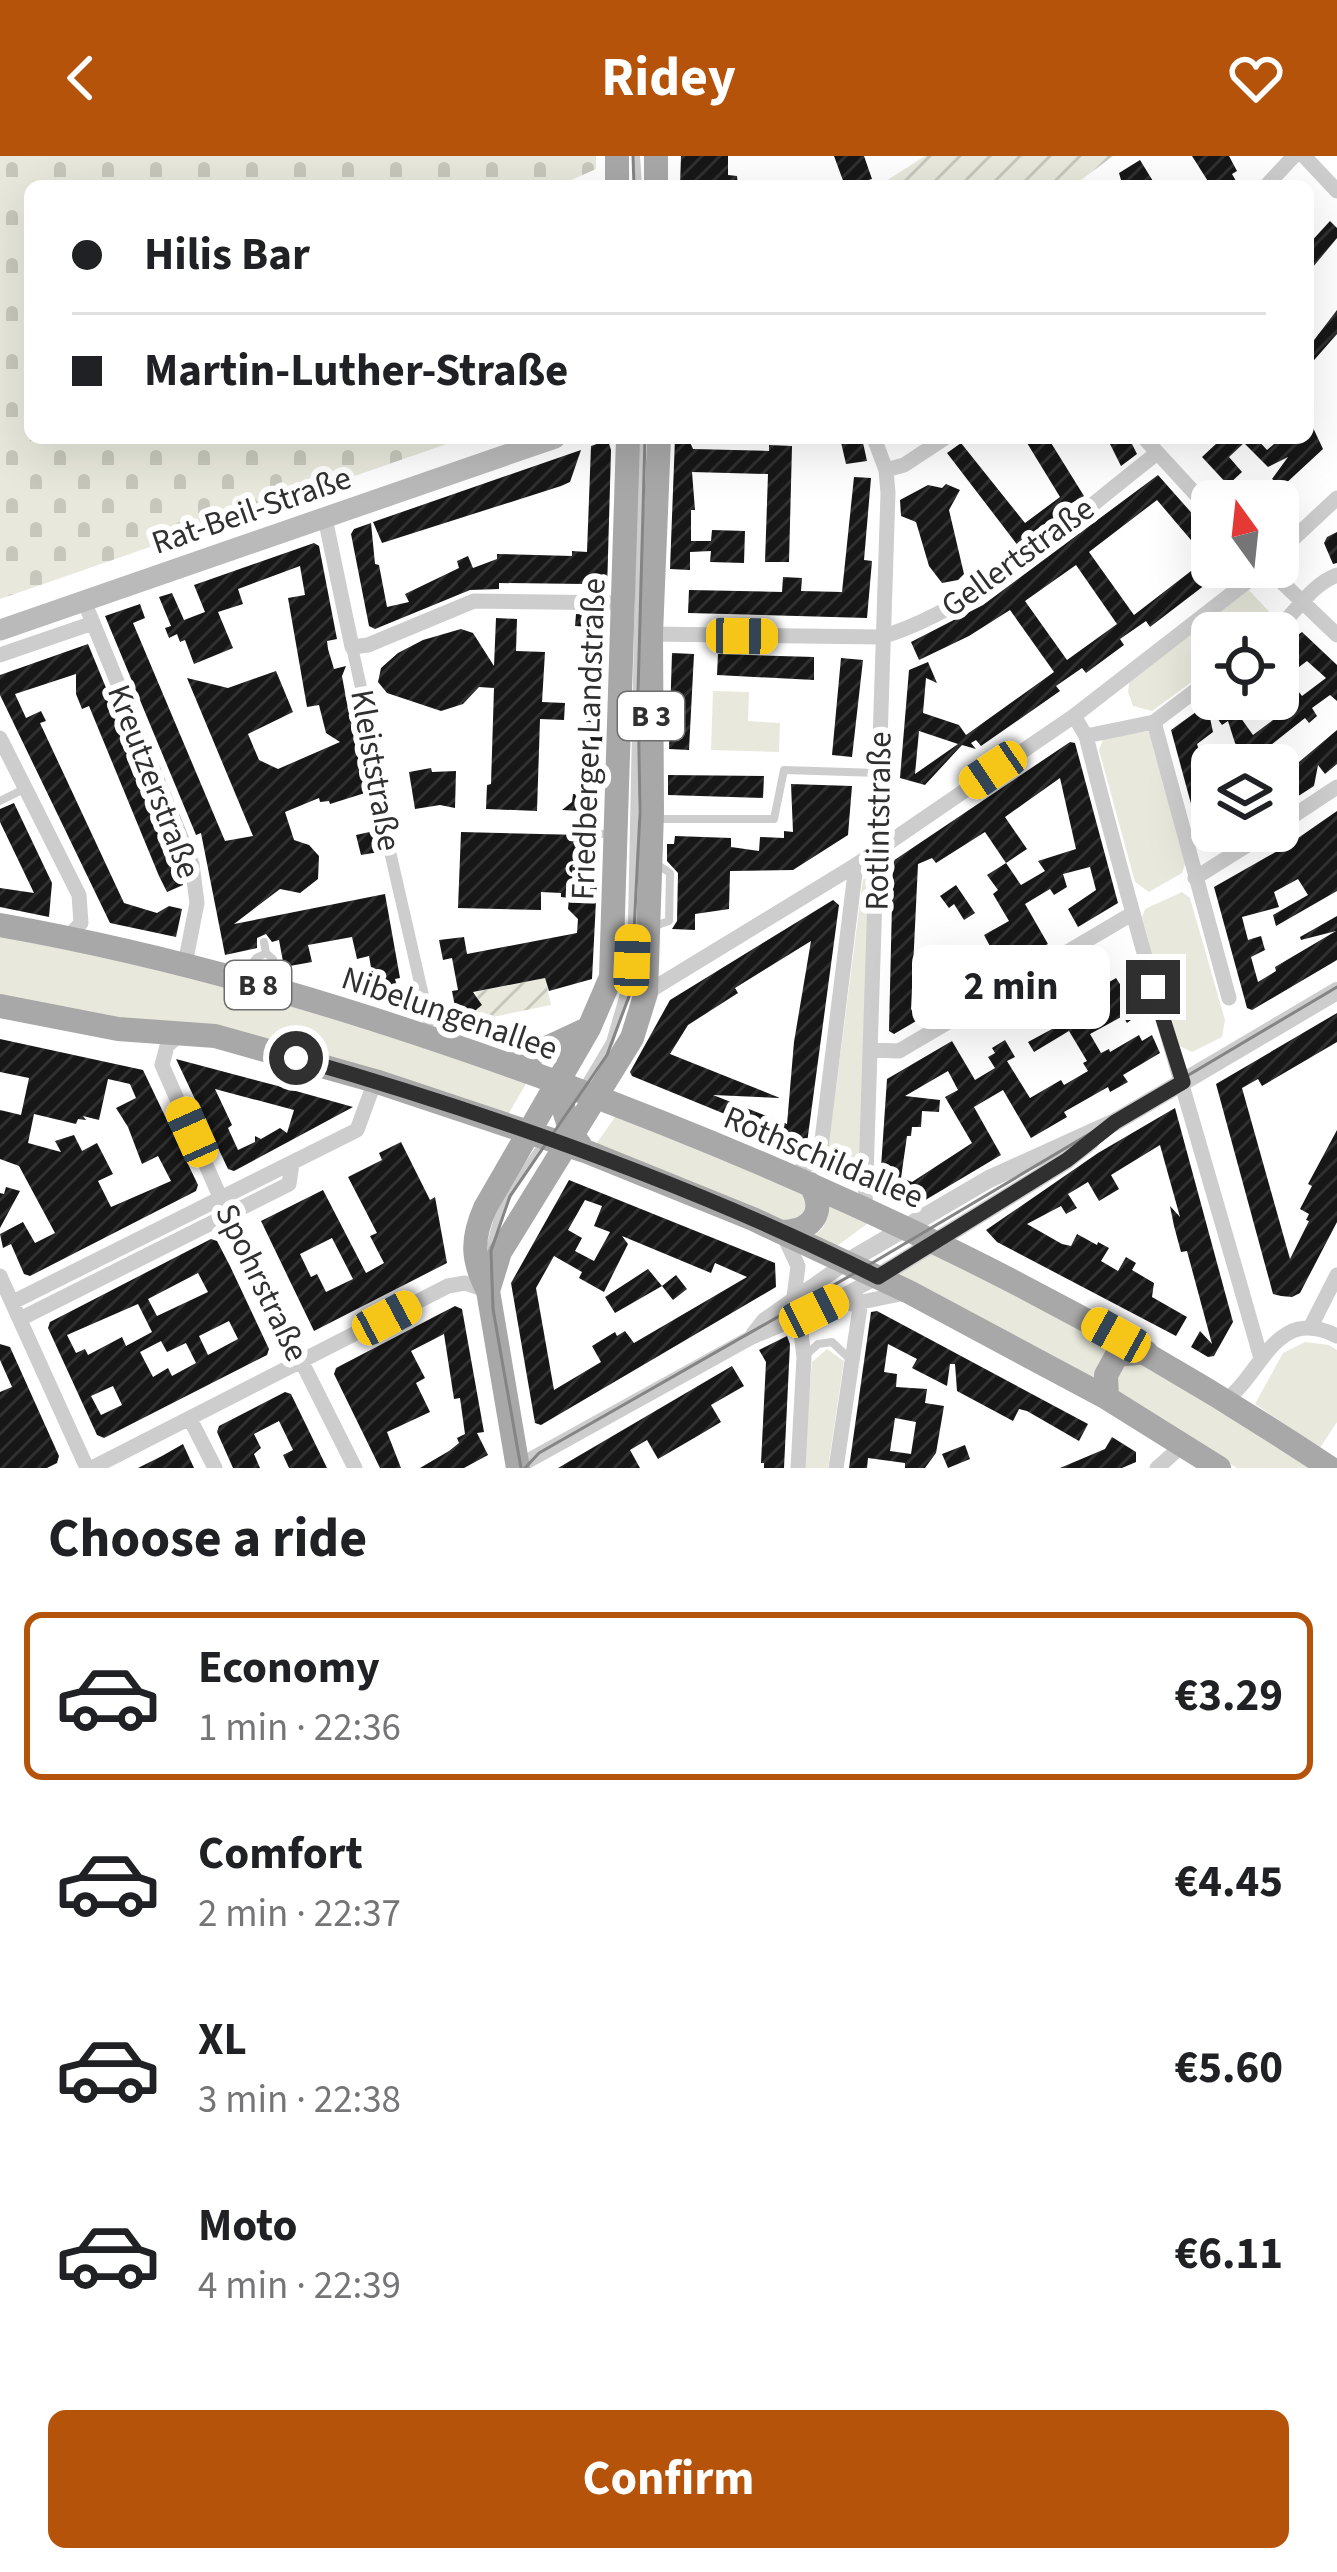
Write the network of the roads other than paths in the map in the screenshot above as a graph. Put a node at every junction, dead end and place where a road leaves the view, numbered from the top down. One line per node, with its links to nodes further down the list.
1 (1299, 156): 2 (street); 3 (street)
2 (1273, 180)
3 (1337, 191)
4 (529, 444): 15 (main road, Rat-Beil-Straße)
5 (628, 444): 21 (main road, Friedberger Landstraße / B 3)
6 (642, 444): 64 (lane, Friedberger Landstraße)
7 (659, 444): 25 (main road, Friedberger Landstraße / B 3)
8 (876, 444): 12 (street, Rotlintstraße)
9 (936, 444): 12 (street)
10 (1148, 444): 11 (street)
11 (1156, 454): 13 (street); 27 (street, Gellertstraße)
12 (886, 470): 27 (street, Rotlintstraße)
13 (1191, 490)
14 (1337, 498): 16 (street)
15 (325, 518): 22 (main road, Rat-Beil-Straße); 28 (street, Kleiststraße)
16 (1299, 534)
17 (1337, 575): 20 (street)
18 (1239, 588): 31 (street)
19 (1287, 588): 20 (street)
20 (1300, 601): 23 (street); 26 (street)
21 (624, 603): 28 (street); 42 (main road, Friedberger Landstraße / B 3)
22 (89, 612): 24 (main road, Rat-Beil-Straße); 29 (street, Rat-Beil-Straße); 50 (street, Kreutzerstraße)
23 (1294, 612)
24 (0, 629)
25 (652, 634): 27 (street, Gellertstraße); 40 (main road, Friedberger Landstraße / B 3)
26 (1337, 635)
27 (880, 637): 35 (street, Rotlintstraße)
28 (352, 647): 57 (street, Kleiststraße)
29 (0, 655)
30 (1191, 694): 32 (street)
31 (1074, 716): 33 (street); 43 (street)
32 (1154, 722): 33 (street); 46 (street)
33 (1086, 736): 47 (street)
34 (0, 738): 37 (street)
35 (878, 773): 40 (lane); 43 (street, Rotlintstraße)
36 (1337, 787): 39 (street)
37 (26, 788): 38 (lane); 49 (street)
38 (0, 801)
39 (1299, 812)
40 (652, 819): 54 (main road, Friedberger Landstraße / B 3)
41 (590, 834): 42 (lane)
42 (617, 835): 58 (main road, Friedberger Landstraße / B 3)
43 (878, 848): 45 (street); 60 (street, Rotlintstraße)
44 (1236, 852): 46 (street)
45 (856, 865): 54 (street); 67 (street, Rotlintstraße)
46 (1195, 878): 55 (street)
47 (1130, 915): 60 (street); 63 (street)
48 (0, 925): 49 (main road, Nibelungenallee / B 8)
49 (68, 937): 50 (main road, Nibelungenallee / B 8)
50 (184, 964): 51 (main road, Nibelungenallee / B 8)
51 (240, 980): 52 (main road, Nibelungenallee / B 8); 52 (lane)
52 (276, 990): 61 (main road, Nibelungenallee / B 8)
53 (1337, 991): 63 (street)
54 (646, 993): 64 (main road, Friedberger Landstraße / B 3)
55 (1229, 998)
56 (0, 1006): 59 (main road, Nibelungenallee / B 8)
57 (429, 1022)
58 (589, 1028): 61 (main road); 66 (main road, Friedberger Landstraße / B 3)
59 (182, 1032): 62 (main road, Nibelungenallee / B 8); 69 (street, Spohrstraße)
60 (870, 1050): 68 (street, Rotlintstraße)
61 (510, 1065): 66 (main road, Nibelungenallee / B 8)
62 (376, 1081): 66 (main road, Nibelungenallee / B 8); 69 (street)
63 (1183, 1082): 65 (street); 88 (street)
64 (589, 1095): 66 (main road, Nibelungenallee / B 8); 66 (main road, Friedberger Landstraße); 67 (main road, Rothschildallee / B 8)
65 (1115, 1122): 70 (street); 72 (street)
66 (555, 1125): 71 (main road); 77 (main road, Friedberger Landstraße); 77 (main road, Friedberger Landstraße)
67 (802, 1180): 68 (main road, Rothschildallee); 71 (main road)
68 (865, 1207): 70 (main road, Rothschildallee)
69 (225, 1208): 81 (street); 90 (street, Spohrstraße)
70 (906, 1227): 72 (main road, Rothschildallee); 73 (street)
71 (782, 1232): 73 (main road); 79 (street)
72 (938, 1242): 76 (street); 87 (main road, Rothschildallee)
73 (847, 1262): 76 (main road); 79 (street)
74 (1337, 1275): 84 (street)
75 (0, 1276): 81 (street)
76 (878, 1277): 78 (main road); 82 (street)
77 (488, 1291): 90 (street); 96 (main road, Friedberger Landstraße)
78 (909, 1292): 80 (street); 92 (main road)
79 (794, 1297): 86 (street)
80 (861, 1301): 82 (street); 91 (street)
81 (16, 1311): 83 (street); 97 (street)
82 (807, 1314): 86 (street); 89 (street)
83 (0, 1320)
84 (1310, 1328): 85 (street); 88 (street)
85 (1337, 1336)
86 (752, 1337): 96 (street)
87 (1146, 1352): 92 (main road); 93 (main road, Rothschildallee)
88 (1260, 1355): 93 (street)
89 (804, 1357): 91 (lane); 100 (street)
90 (302, 1362): 94 (street); 99 (street, Spohrstraße)
91 (854, 1362): 101 (street)
92 (1107, 1398): 95 (main road)
93 (1224, 1401): 104 (main road, Rothschildallee)
94 (190, 1418): 97 (street); 98 (street)
95 (1184, 1444): 102 (street); 103 (main road)
96 (517, 1467)
97 (90, 1468)
98 (215, 1468)
99 (355, 1468)
100 (798, 1468)
101 (836, 1468)
102 (1157, 1468)
103 (1219, 1468)
104 (1330, 1468)

